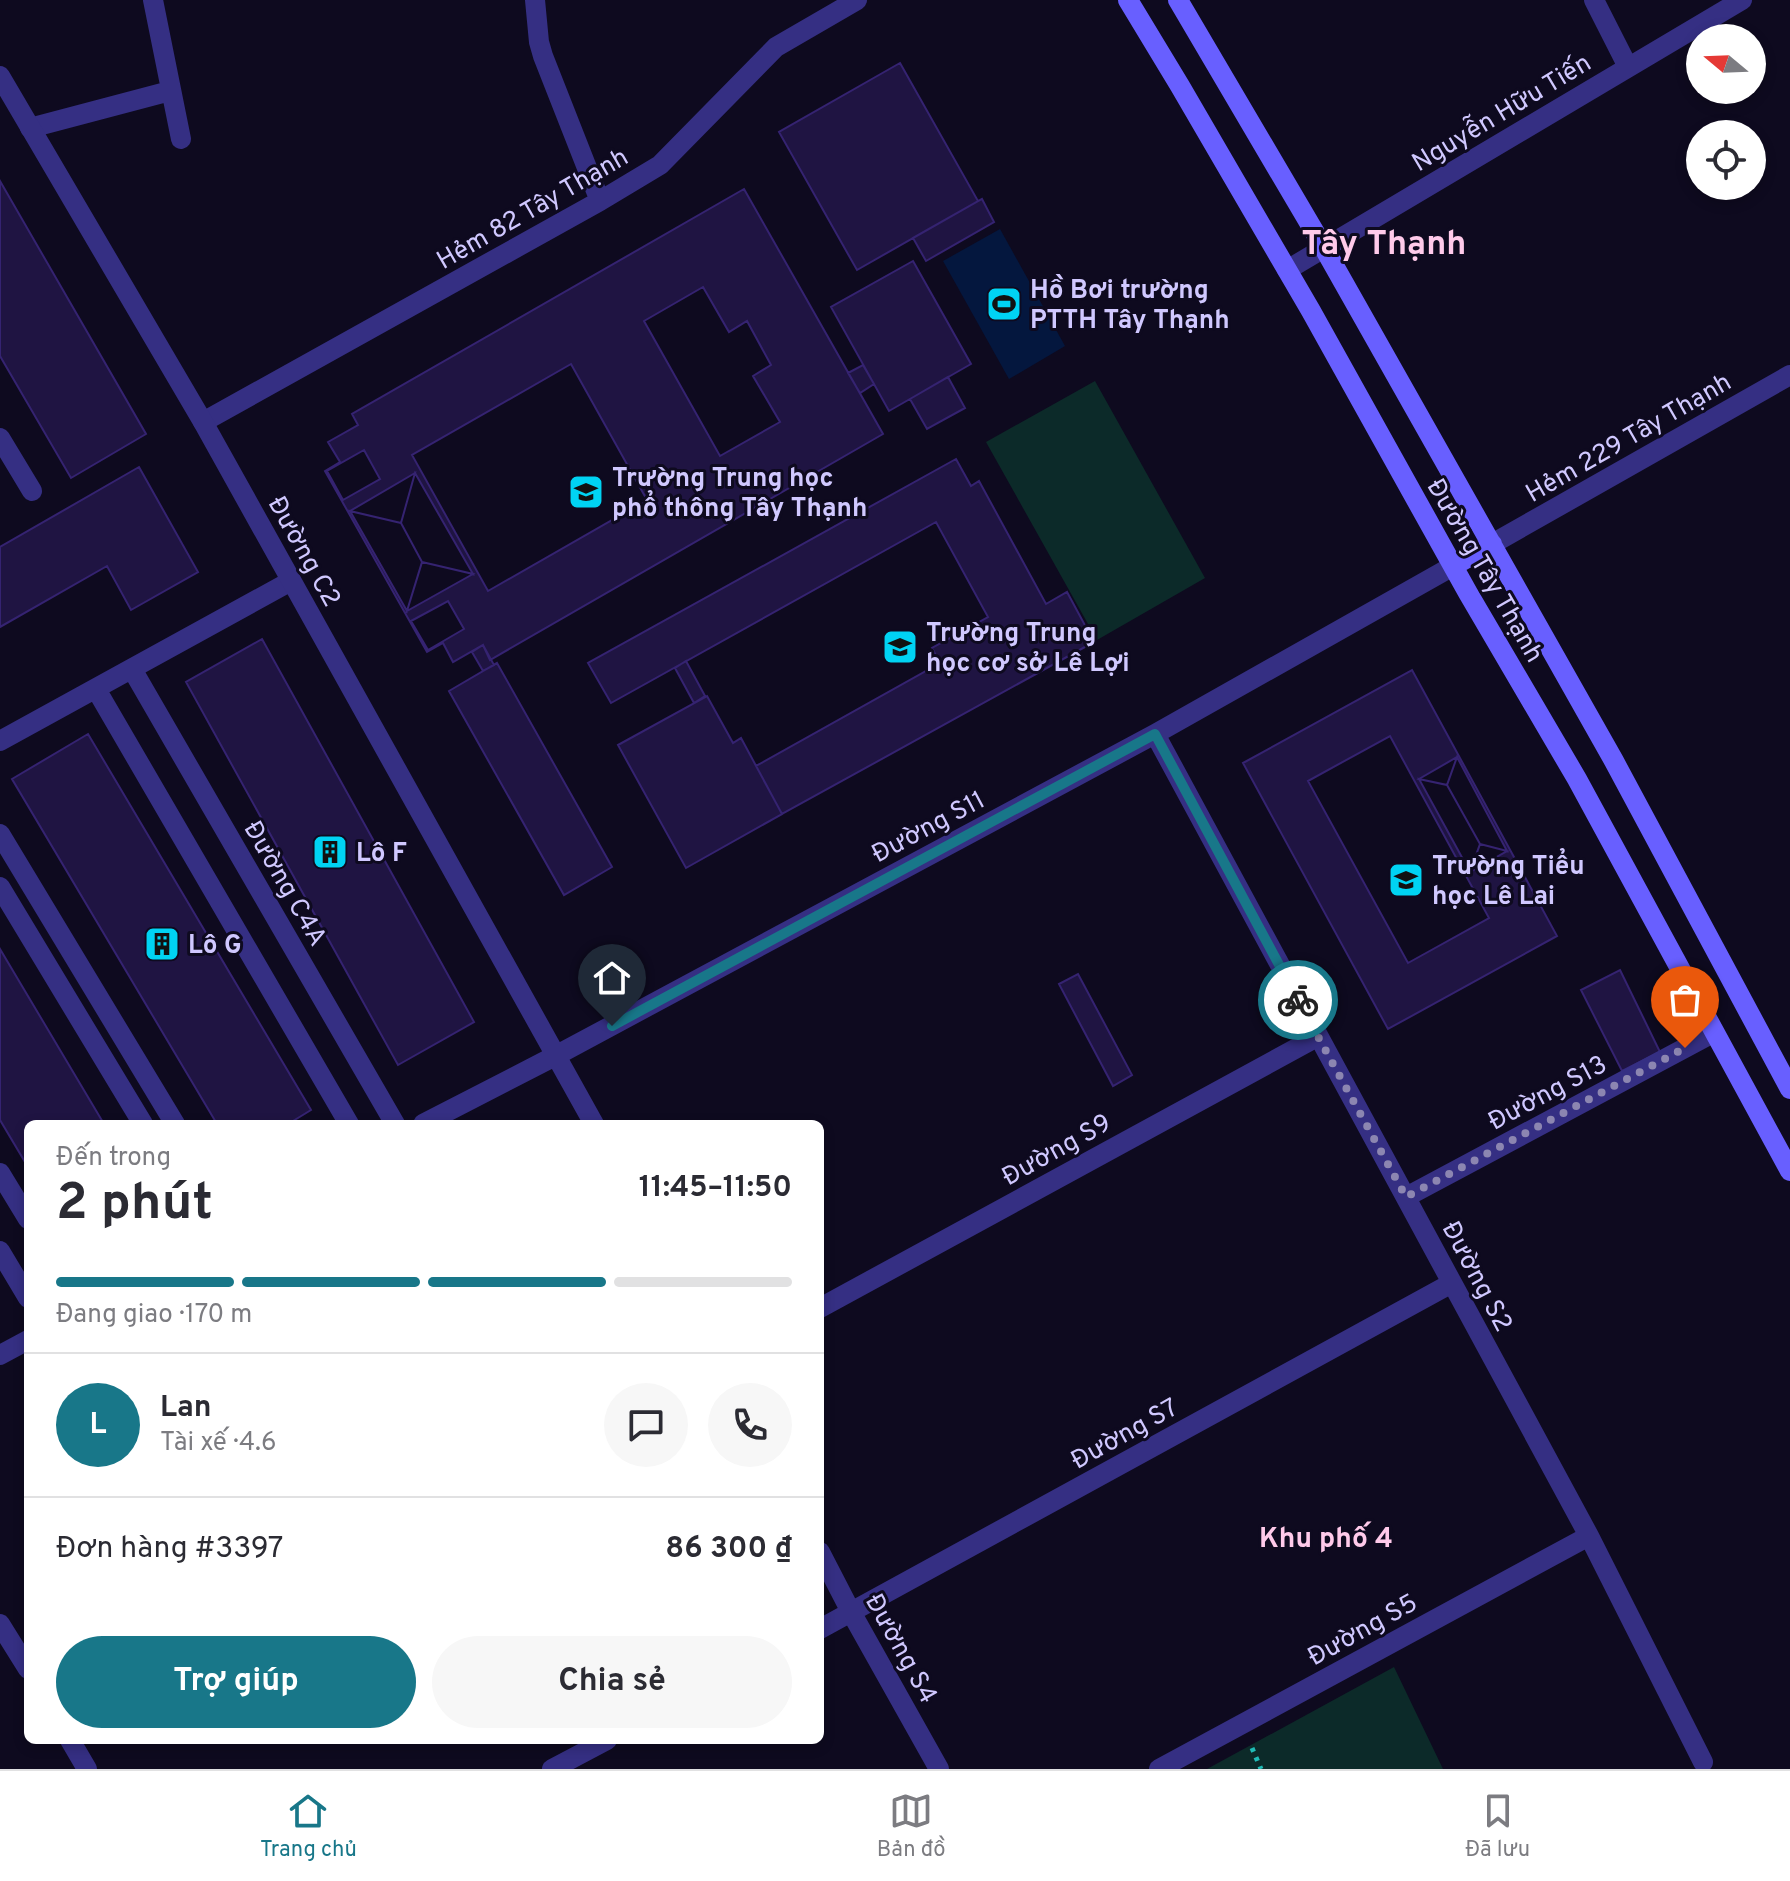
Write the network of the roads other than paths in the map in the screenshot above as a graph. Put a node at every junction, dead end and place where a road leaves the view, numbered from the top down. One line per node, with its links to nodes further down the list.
1 (153, 0): 10 (street)
2 (535, 0): 13 (street)
3 (857, 0): 13 (street, Hẻm 82 Tây Thạnh)
4 (1128, 0): 15 (street, Đường Tây Thạnh)
5 (1178, 0): 14 (street, Đường Tây Thạnh)
6 (1594, 0): 8 (street)
7 (1742, 0): 8 (street, Nguyễn Hữu Tiến)
8 (1628, 67): 14 (street, Nguyễn Hữu Tiến)
9 (0, 76): 11 (street, Đường C2)
10 (170, 91): 11 (street); 12 (street)
11 (30, 128): 17 (street, Đường C2)
12 (181, 139)
13 (600, 201): 17 (street, Hẻm 82 Tây Thạnh)
14 (1324, 248): 15 (street, Nguyễn Hữu Tiến); 20 (street, Đường Tây Thạnh)
15 (1287, 270): 21 (street, Đường Tây Thạnh)
16 (1790, 375): 20 (street, Hẻm 229 Tây Thạnh)
17 (203, 422): 22 (street, Đường C2)
18 (0, 438): 19 (street)
19 (32, 491)
20 (1492, 544): 21 (street); 32 (street, Đường Tây Thạnh)
21 (1453, 566): 25 (street, Đường S11); 29 (street, Đường Tây Thạnh)
22 (291, 581): 23 (street); 31 (street, Đường C2)
23 (132, 669): 24 (street); 36 (street, Đường C4A)
24 (96, 689): 26 (street); 35 (street)
25 (1155, 734): 30 (street, Đường S2); 31 (street, Đường S11)
26 (0, 741)
27 (0, 834): 34 (street)
28 (0, 887): 33 (street)
29 (1713, 1033): 39 (street, Đường Tây Thạnh); 41 (street, Đường S13)
30 (1317, 1037): 41 (street, Đường S2); 46 (street, Đường S9)
31 (557, 1055): 37 (street, Đường S11); 38 (street)
32 (1790, 1089)
33 (141, 1120)
34 (173, 1120)
35 (347, 1120)
36 (393, 1120)
37 (431, 1120)
38 (592, 1120)
39 (1790, 1171)
40 (0, 1173): 42 (street)
41 (1406, 1197): 44 (street, Đường S2)
42 (24, 1212)
43 (0, 1251): 45 (street)
44 (1452, 1283): 49 (street, Đường S2); 51 (street, Đường S7)
45 (24, 1291)
46 (824, 1306)
47 (24, 1342): 48 (street)
48 (0, 1355)
49 (1589, 1536): 57 (street, Đường S2); 61 (street, Đường S5)
50 (824, 1560): 51 (street, Đường S4)
51 (851, 1612): 53 (street, Đường S7); 60 (street, Đường S4)
52 (0, 1624): 54 (street)
53 (824, 1627)
54 (24, 1663)
55 (72, 1744): 58 (street)
56 (599, 1744): 59 (street)
57 (1703, 1762)
58 (87, 1769)
59 (552, 1769)
60 (939, 1769)
61 (1159, 1769)

